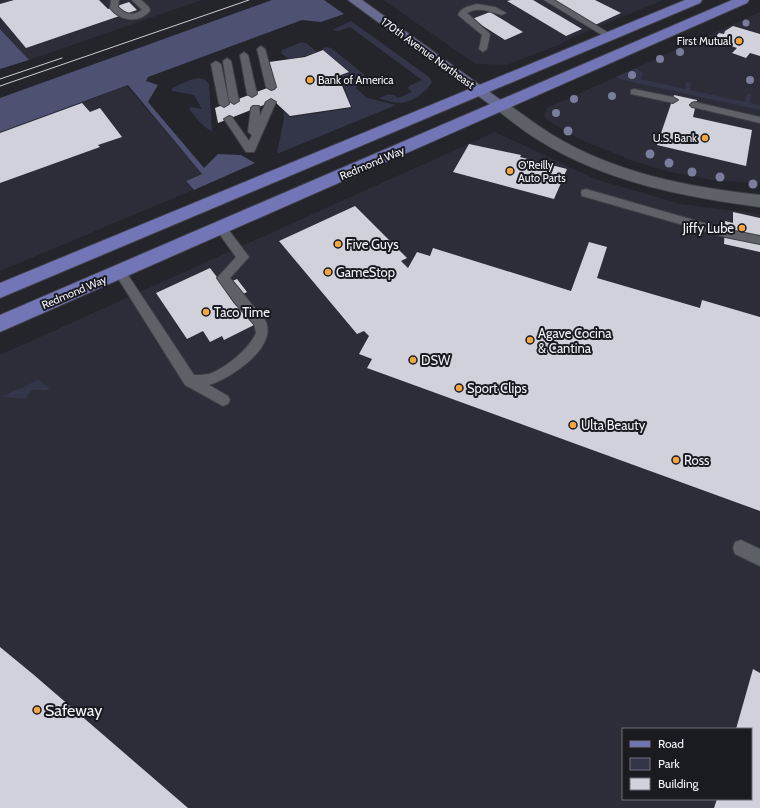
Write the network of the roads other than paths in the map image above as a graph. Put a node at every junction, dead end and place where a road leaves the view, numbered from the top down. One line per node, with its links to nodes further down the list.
1 (115, 0): 8 (lane)
2 (120, 0): 8 (lane)
3 (136, 0): 8 (lane)
4 (354, 0): 17 (main road, 170th Avenue Northeast)
5 (548, 0): 11 (lane)
6 (696, 0): 9 (main road, Redmond Way)
7 (743, 0): 13 (main road, Redmond Way)
8 (146, 10)
9 (666, 12): 11 (main road, Redmond Way); 13 (main road)
10 (502, 13): 12 (lane)
11 (610, 36): 17 (main road, Redmond Way)
12 (483, 49)
13 (624, 52): 24 (main road, Redmond Way)
14 (244, 55): 16 (lane); 18 (lane); 20 (lane)
15 (216, 64): 22 (lane)
16 (271, 87)
17 (480, 91): 24 (main road, 170th Avenue Northeast); 32 (main road, Redmond Way)
18 (257, 92)
19 (634, 92): 21 (lane)
20 (238, 99)
21 (673, 100)
22 (224, 104)
23 (695, 105): 25 (lane)
24 (501, 106): 28 (street); 29 (main road, Redmond Way)
25 (760, 120)
26 (250, 150): 26 (lane); 26 (lane)
27 (586, 193): 30 (lane)
28 (760, 201)
29 (220, 228): 31 (main road, Redmond Way); 34 (lane)
30 (760, 240)
31 (120, 272): 33 (main road, Redmond Way); 34 (lane)
32 (0, 291)
33 (0, 324)
34 (190, 381): 35 (lane)
35 (223, 400)
36 (741, 548): 37 (lane)
37 (760, 558)

